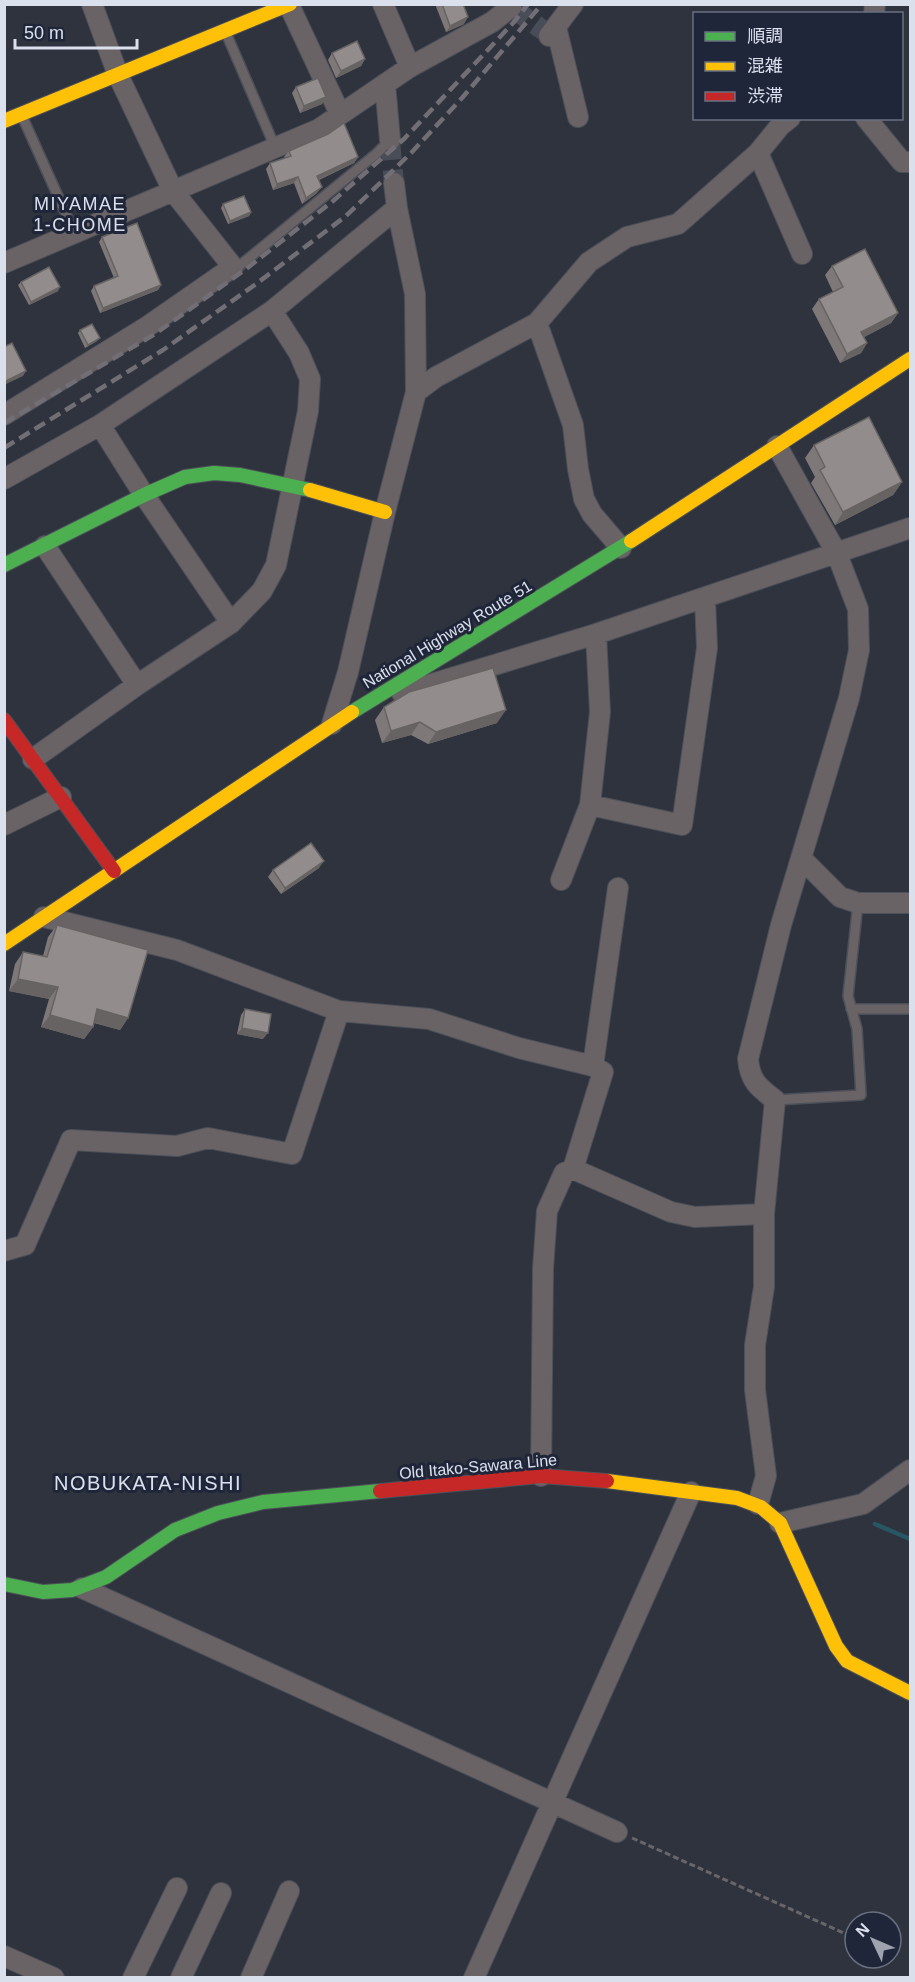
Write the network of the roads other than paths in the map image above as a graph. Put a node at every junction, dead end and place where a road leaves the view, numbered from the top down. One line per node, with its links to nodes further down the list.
1 (92, 4): 8 (street)
2 (383, 4): 7 (street)
3 (573, 4): 12 (street)
4 (290, 5): 6 (main road); 10 (street)
5 (511, 7): 7 (street)
6 (225, 31): 8 (main road); 17 (lane)
7 (410, 68): 9 (street)
8 (118, 75): 11 (main road); 21 (street)
9 (385, 84): 10 (street); 16 (street)
10 (340, 114): 17 (street)
11 (21, 115): 15 (main road); 23 (lane)
12 (578, 117)
13 (788, 120): 18 (street)
14 (868, 120): 19 (street)
15 (4, 122)
16 (390, 140): 26 (lane)
17 (275, 147): 21 (street)
18 (758, 153): 24 (street); 28 (street)
19 (910, 162)
20 (394, 183): 22 (street)
21 (173, 191): 23 (street); 26 (street)
22 (397, 208): 27 (street); 30 (street)
23 (75, 234): 25 (street)
24 (802, 254)
25 (4, 263)
26 (232, 267): 31 (street)
27 (272, 311): 32 (street); 35 (street)
28 (537, 323): 30 (street); 40 (street)
29 (910, 359): 33 (main road, National Highway Route 51)
30 (416, 392): 37 (street)
31 (4, 415)
32 (100, 425): 34 (street); 36 (street)
33 (777, 446): 40 (main road, National Highway Route 51); 41 (street)
34 (4, 479)
35 (292, 485): 36 (main road); 37 (main road); 44 (street)
36 (144, 495): 39 (main road); 44 (street)
37 (385, 512): 49 (street)
38 (910, 528): 41 (street)
39 (45, 546): 42 (main road); 46 (street)
40 (621, 548): 47 (main road, National Highway Route 51)
41 (837, 554): 43 (street); 54 (street)
42 (4, 565)
43 (705, 598): 45 (street); 52 (street)
44 (231, 623): 46 (street)
45 (596, 634): 47 (street); 52 (street)
46 (137, 685): 50 (street)
47 (360, 706): 49 (main road, National Highway Route 51)
48 (4, 720): 50 (main road)
49 (332, 724): 55 (main road, National Highway Route 51)
50 (33, 759): 51 (main road)
51 (61, 798): 53 (street); 55 (main road)
52 (590, 805): 56 (street)
53 (4, 825)
54 (801, 858): 58 (street); 66 (street)
55 (114, 870): 60 (main road, National Highway Route 51)
56 (561, 880)
57 (618, 888): 65 (street)
58 (858, 903): 59 (street); 62 (lane)
59 (910, 903)
60 (44, 917): 61 (main road, National Highway Route 51); 64 (street)
61 (4, 944)
62 (852, 1009): 63 (lane); 66 (lane)
63 (910, 1009)
64 (339, 1011): 65 (street); 69 (street)
65 (593, 1066): 67 (street)
66 (774, 1100): 68 (street)
67 (573, 1169): 68 (street); 71 (street)
68 (764, 1214): 73 (street)
69 (4, 1251)
70 (910, 1470): 74 (street)
71 (541, 1476): 72 (main road, Old Itako-Sawara Line); 76 (main road, Old Itako-Sawara Line)
72 (690, 1492): 73 (main road, Old Itako-Sawara Line); 78 (street)
73 (758, 1504): 74 (main road, Old Itako-Sawara Line)
74 (780, 1523): 77 (main road, Old Itako-Sawara Line)
75 (4, 1584): 76 (main road, Old Itako-Sawara Line)
76 (82, 1588): 78 (street)
77 (910, 1693)
78 (554, 1802): 79 (street); 88 (street)
79 (617, 1832)
80 (177, 1888): 85 (street)
81 (289, 1891): 87 (street)
82 (221, 1893): 86 (street)
83 (4, 1956): 84 (street)
84 (54, 1977)
85 (133, 1977)
86 (181, 1977)
87 (251, 1977)
88 (474, 1977)

